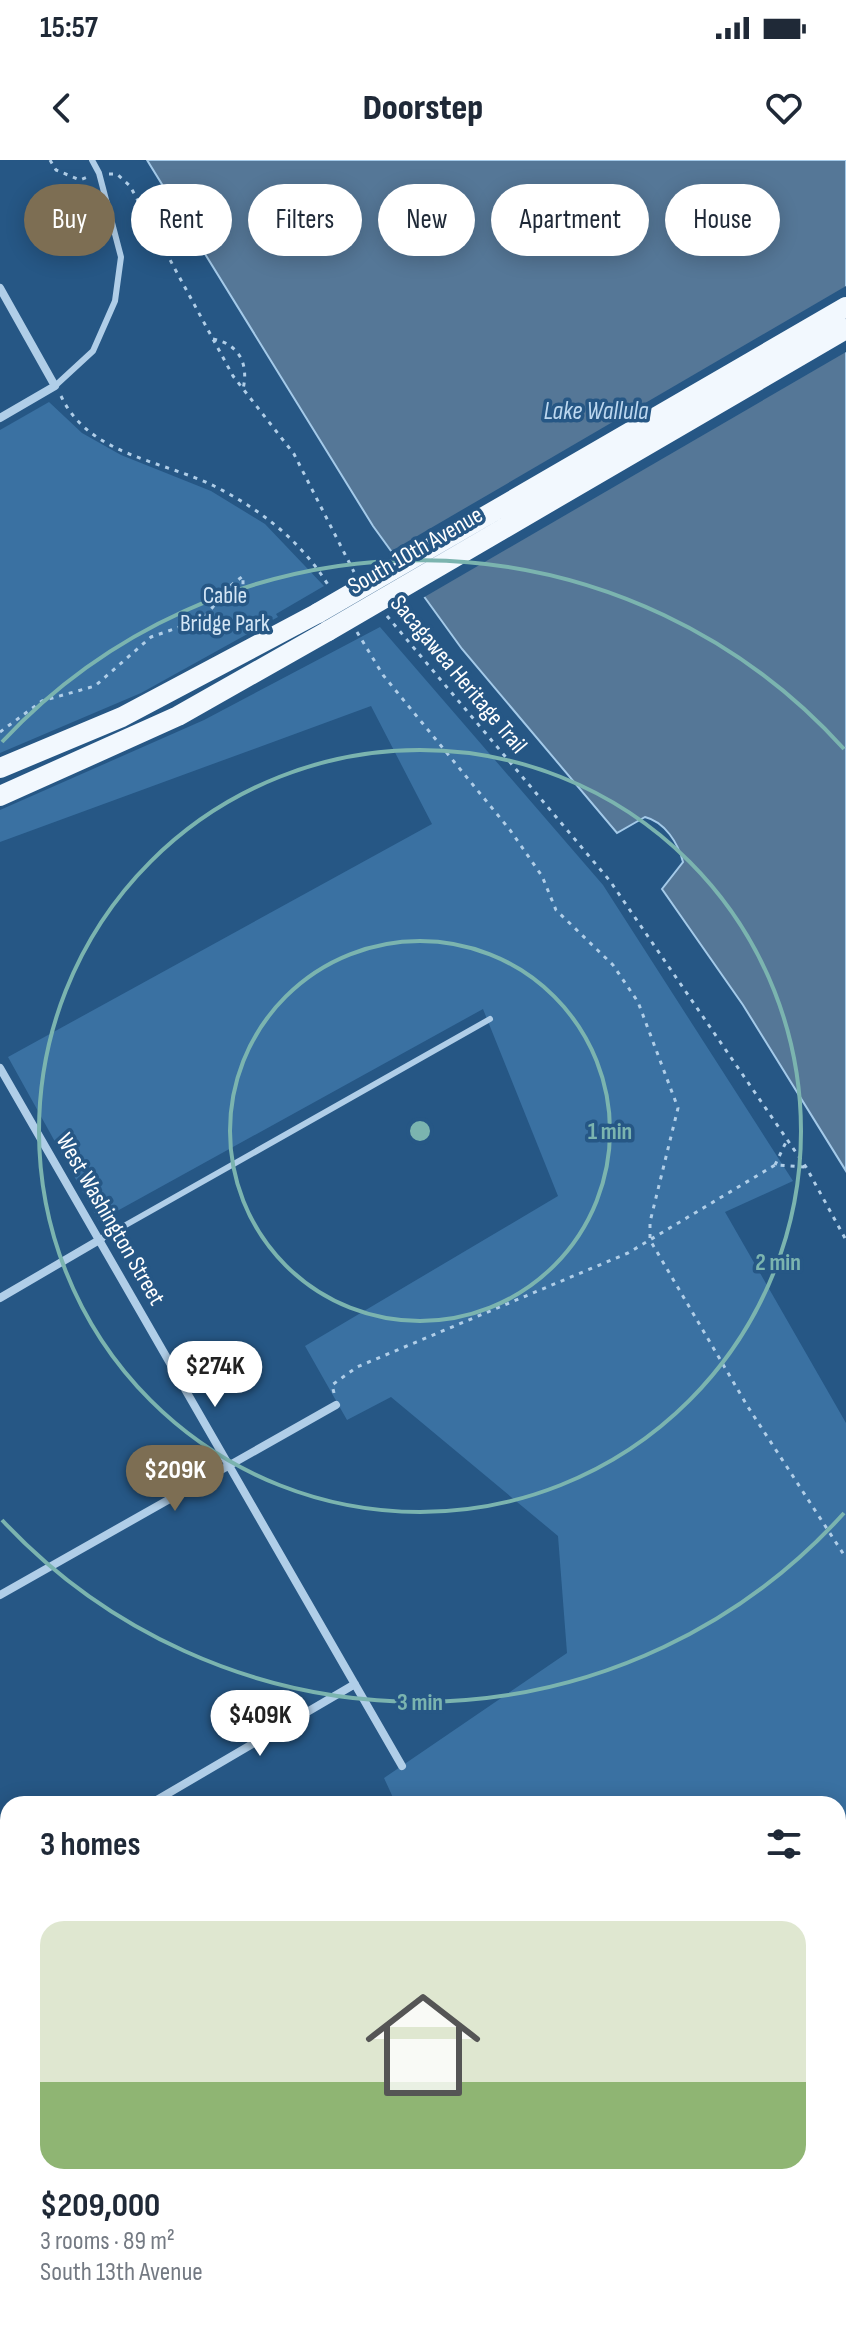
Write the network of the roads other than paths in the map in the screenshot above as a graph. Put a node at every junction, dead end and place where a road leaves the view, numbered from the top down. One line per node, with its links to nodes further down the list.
1 (92, 160): 5 (lane)
2 (0, 288): 5 (street)
3 (846, 307): 7 (main road, South 10th Avenue, bridge)
4 (846, 329): 7 (main road, South 10th Avenue, bridge)
5 (55, 386): 6 (street)
6 (0, 418)
7 (323, 622): 8 (main road, South 10th Avenue); 9 (main road, South 10th Avenue)
8 (0, 768)
9 (0, 796)
10 (490, 1019): 12 (lane)
11 (0, 1068): 12 (street, West Washington Street)
12 (101, 1239): 13 (street); 15 (street, West Washington Street)
13 (0, 1298)
14 (336, 1405): 15 (street)
15 (228, 1465): 16 (street); 17 (street, West Washington Street)
16 (0, 1595)
17 (355, 1684): 18 (street, West Washington Street); 19 (street)
18 (402, 1766)
19 (164, 1796)

